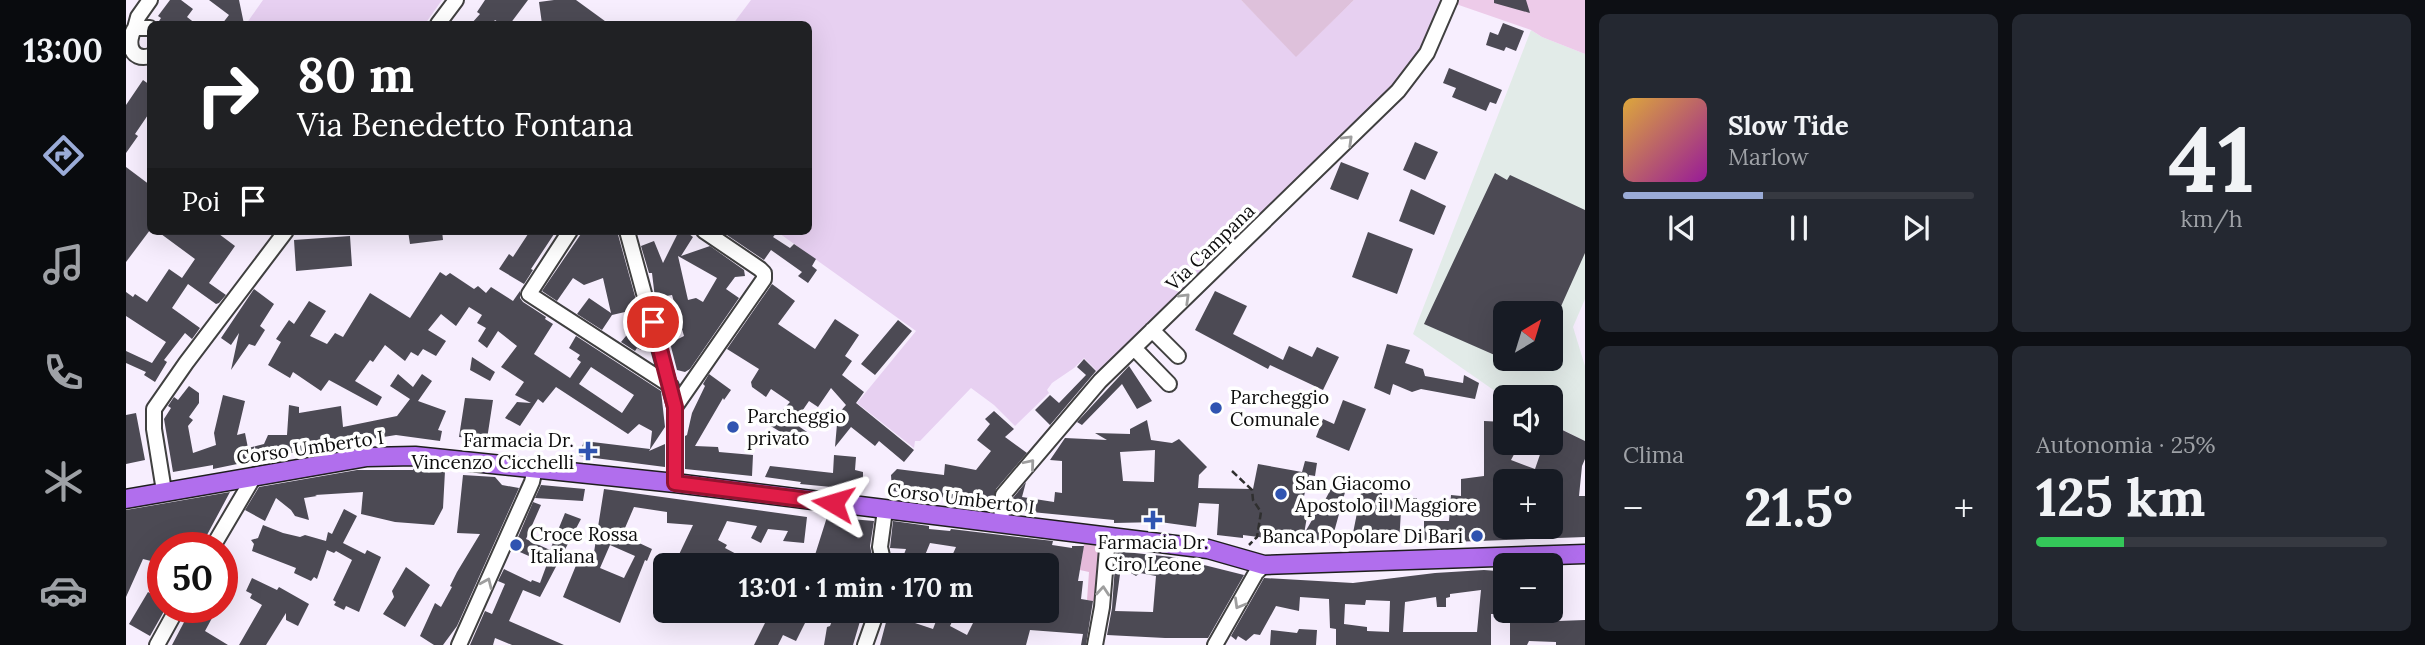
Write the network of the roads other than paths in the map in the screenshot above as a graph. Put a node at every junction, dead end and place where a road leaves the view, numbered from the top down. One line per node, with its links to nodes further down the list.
1 (150, 0): 5 (street)
2 (456, 0): 4 (street)
3 (1450, 0): 12 (street, Via Campana, one-way to 3)
4 (440, 21)
5 (143, 28): 6 (street)
6 (145, 57): 7 (street)
7 (126, 67)
8 (283, 235): 21 (street)
9 (567, 235): 16 (street)
10 (627, 235): 16 (street)
11 (711, 235): 17 (street)
12 (1152, 330): 13 (street, Via Campana); 14 (street)
13 (1134, 348): 15 (street); 24 (street, Via Campana, one-way to 13)
14 (1178, 356)
15 (1169, 384)
16 (671, 386): 17 (street)
17 (675, 407): 20 (street)
18 (536, 469): 19 (main road, Corso Umberto I); 20 (main road, Corso Umberto I); 33 (street, one-way to 18)
19 (255, 475): 21 (main road, Corso Umberto I); 25 (street)
20 (675, 483): 23 (main road, Corso Umberto I)
21 (164, 491): 22 (main road, Corso Umberto I)
22 (126, 499)
23 (885, 510): 24 (main road, Corso Umberto I); 27 (street)
24 (1001, 523): 26 (main road, Corso Umberto I)
25 (221, 532)
26 (1108, 537): 29 (main road, Corso Umberto I); 35 (street, one-way to 26)
27 (881, 553)
28 (1585, 554): 29 (main road, Corso Umberto I)
29 (1264, 565): 36 (street, one-way to 36)
30 (169, 623): 32 (street)
31 (873, 623): 34 (street)
32 (157, 645)
33 (459, 645)
34 (865, 645)
35 (1096, 645)
36 (1215, 645)

